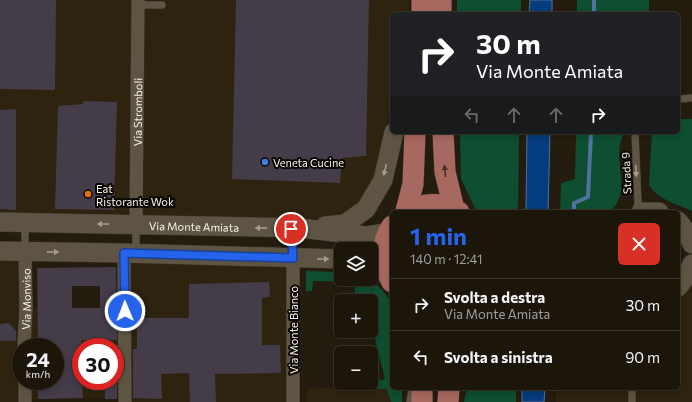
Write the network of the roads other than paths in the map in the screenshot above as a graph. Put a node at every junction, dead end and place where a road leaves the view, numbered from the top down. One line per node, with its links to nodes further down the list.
1 (441, 0): 4 (main road)
2 (138, 2): 3 (lane); 19 (street, Via Stromboli)
3 (162, 5)
4 (426, 11)
5 (692, 98): 6 (lane)
6 (680, 99)
7 (394, 134): 20 (main road, one-way to 20)
8 (415, 134): 11 (main road)
9 (443, 134): 14 (main road, one-way to 9)
10 (635, 134): 15 (lane, Strada 9, one-way to 15)
11 (402, 210)
12 (412, 210): 13 (main road)
13 (455, 210)
14 (457, 210)
15 (636, 210)
16 (0, 222): 17 (main road, Via Monte Amiata)
17 (25, 222): 19 (main road, Via Monte Amiata, one-way to 17); 23 (lane)
18 (390, 224): 20 (main road, Via Monte Amiata)
19 (136, 225): 20 (main road, Via Monte Amiata, one-way to 19); 24 (lane)
20 (296, 229): 25 (lane)
21 (390, 233): 27 (main road)
22 (0, 251): 23 (main road)
23 (25, 251): 24 (main road, one-way to 24); 28 (street, Via Monviso)
24 (130, 253): 25 (main road); 35 (street)
25 (293, 258): 26 (main road, one-way to 26); 36 (street, Via Monte Bianco)
26 (334, 259)
27 (383, 274)
28 (24, 338)
29 (25, 390): 34 (street)
30 (412, 390): 37 (lane)
31 (422, 390): 38 (main road)
32 (449, 390): 39 (main road)
33 (632, 390): 40 (lane)
34 (25, 402)
35 (125, 402)
36 (293, 402)
37 (410, 402)
38 (422, 402)
39 (448, 402)
40 (632, 402)

